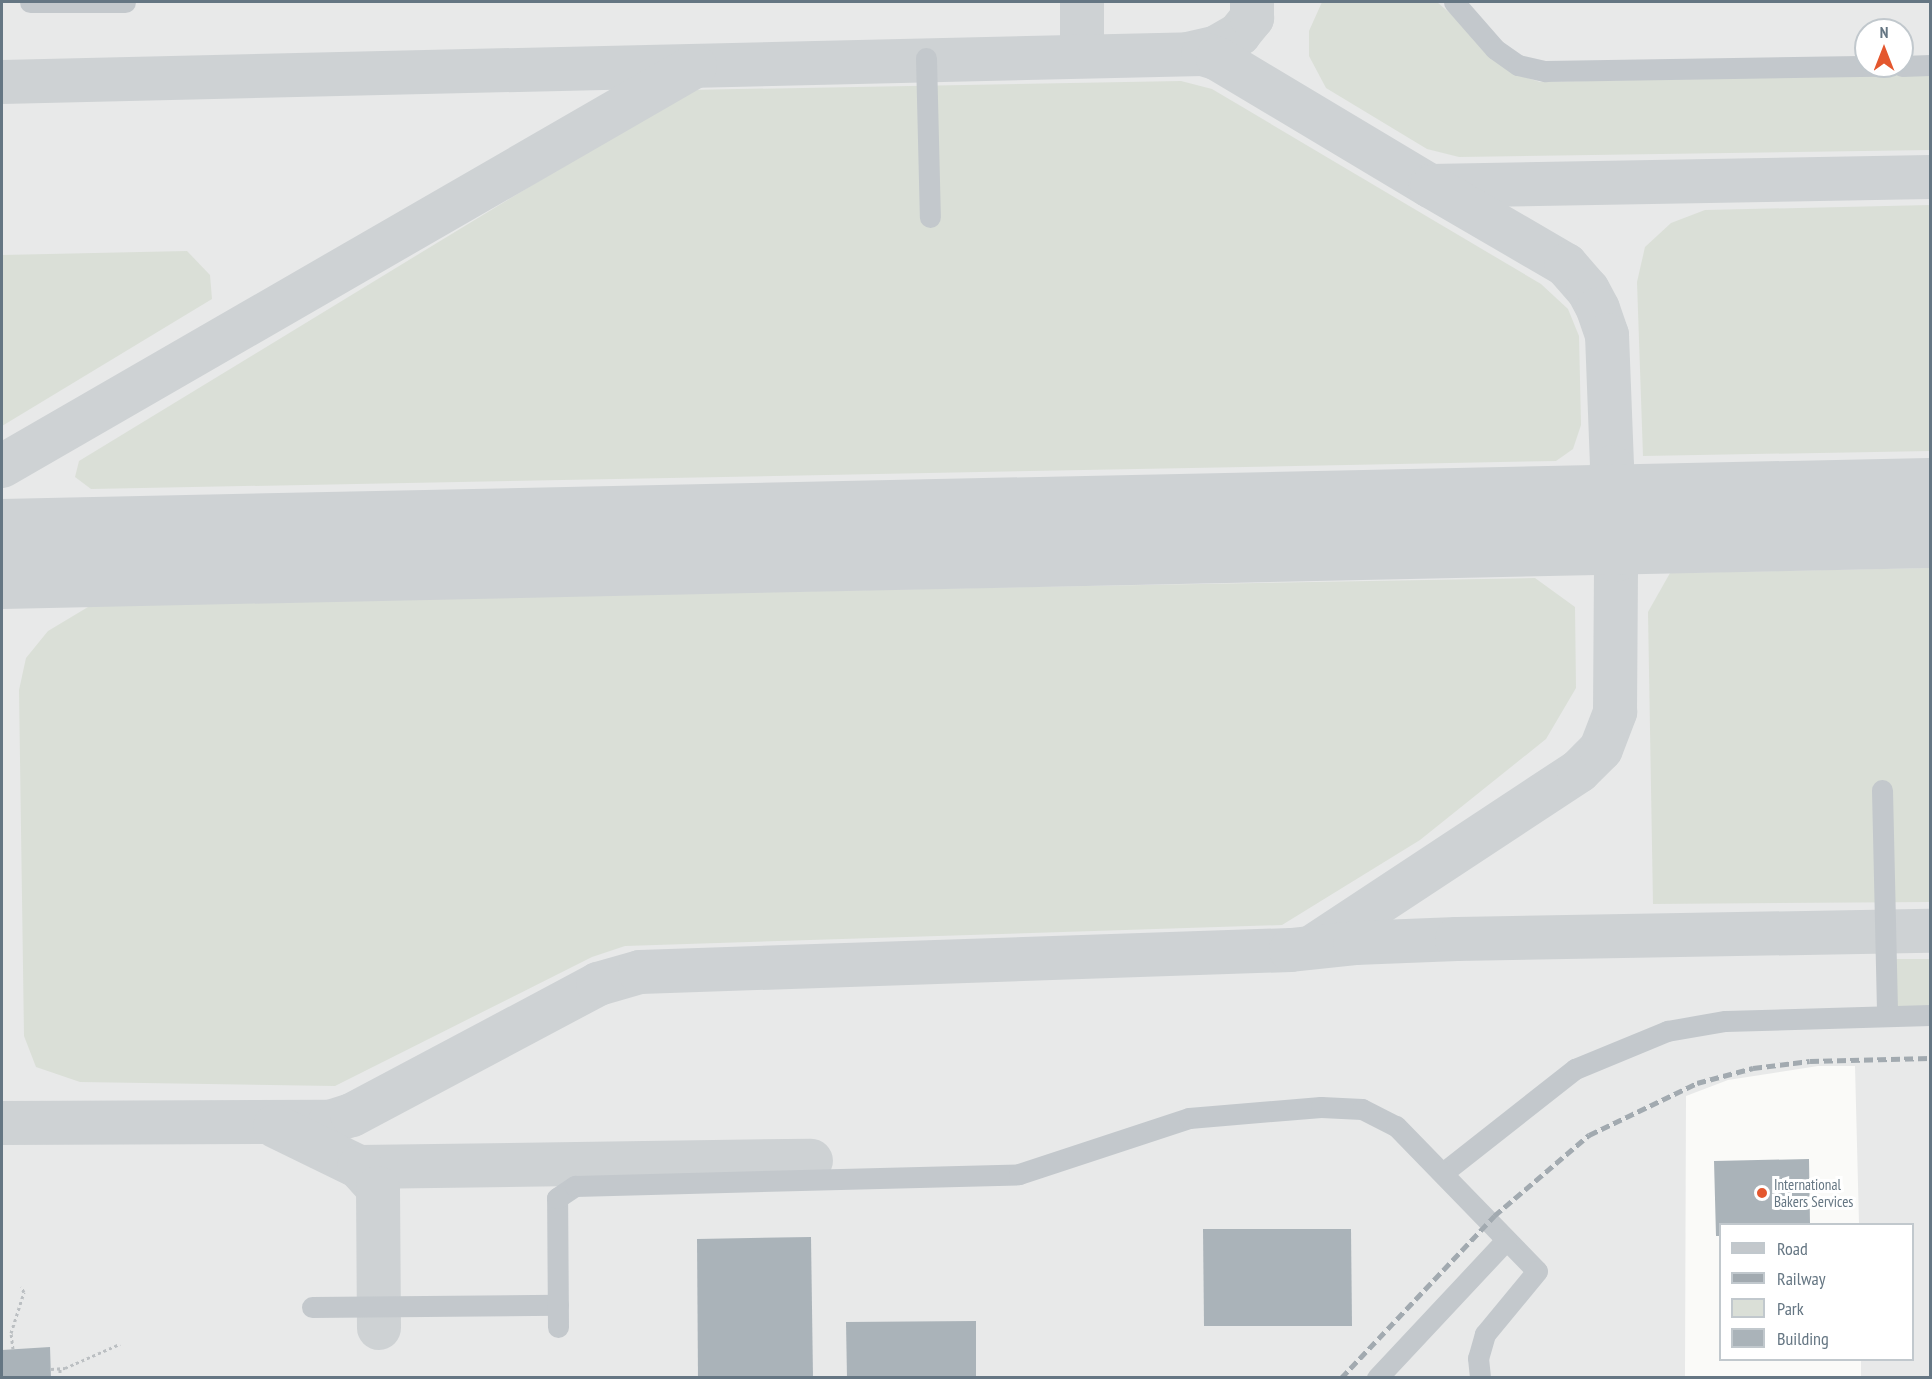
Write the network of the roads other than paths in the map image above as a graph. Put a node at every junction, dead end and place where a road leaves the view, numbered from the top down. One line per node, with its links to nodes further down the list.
1 (30, 2): 2 (lane)
2 (125, 2)
3 (1454, 2): 6 (lane)
4 (926, 58): 8 (lane)
5 (1930, 65): 7 (lane)
6 (1854, 66)
7 (1914, 66)
8 (930, 217)
9 (1882, 790): 11 (lane)
10 (1930, 1015): 11 (lane)
11 (1887, 1016): 12 (lane)
12 (1444, 1172): 13 (lane); 14 (lane)
13 (1506, 1240): 17 (lane); 18 (lane)
14 (558, 1305): 15 (lane); 16 (lane)
15 (312, 1307)
16 (558, 1327)
17 (1377, 1377)
18 (1480, 1377)

